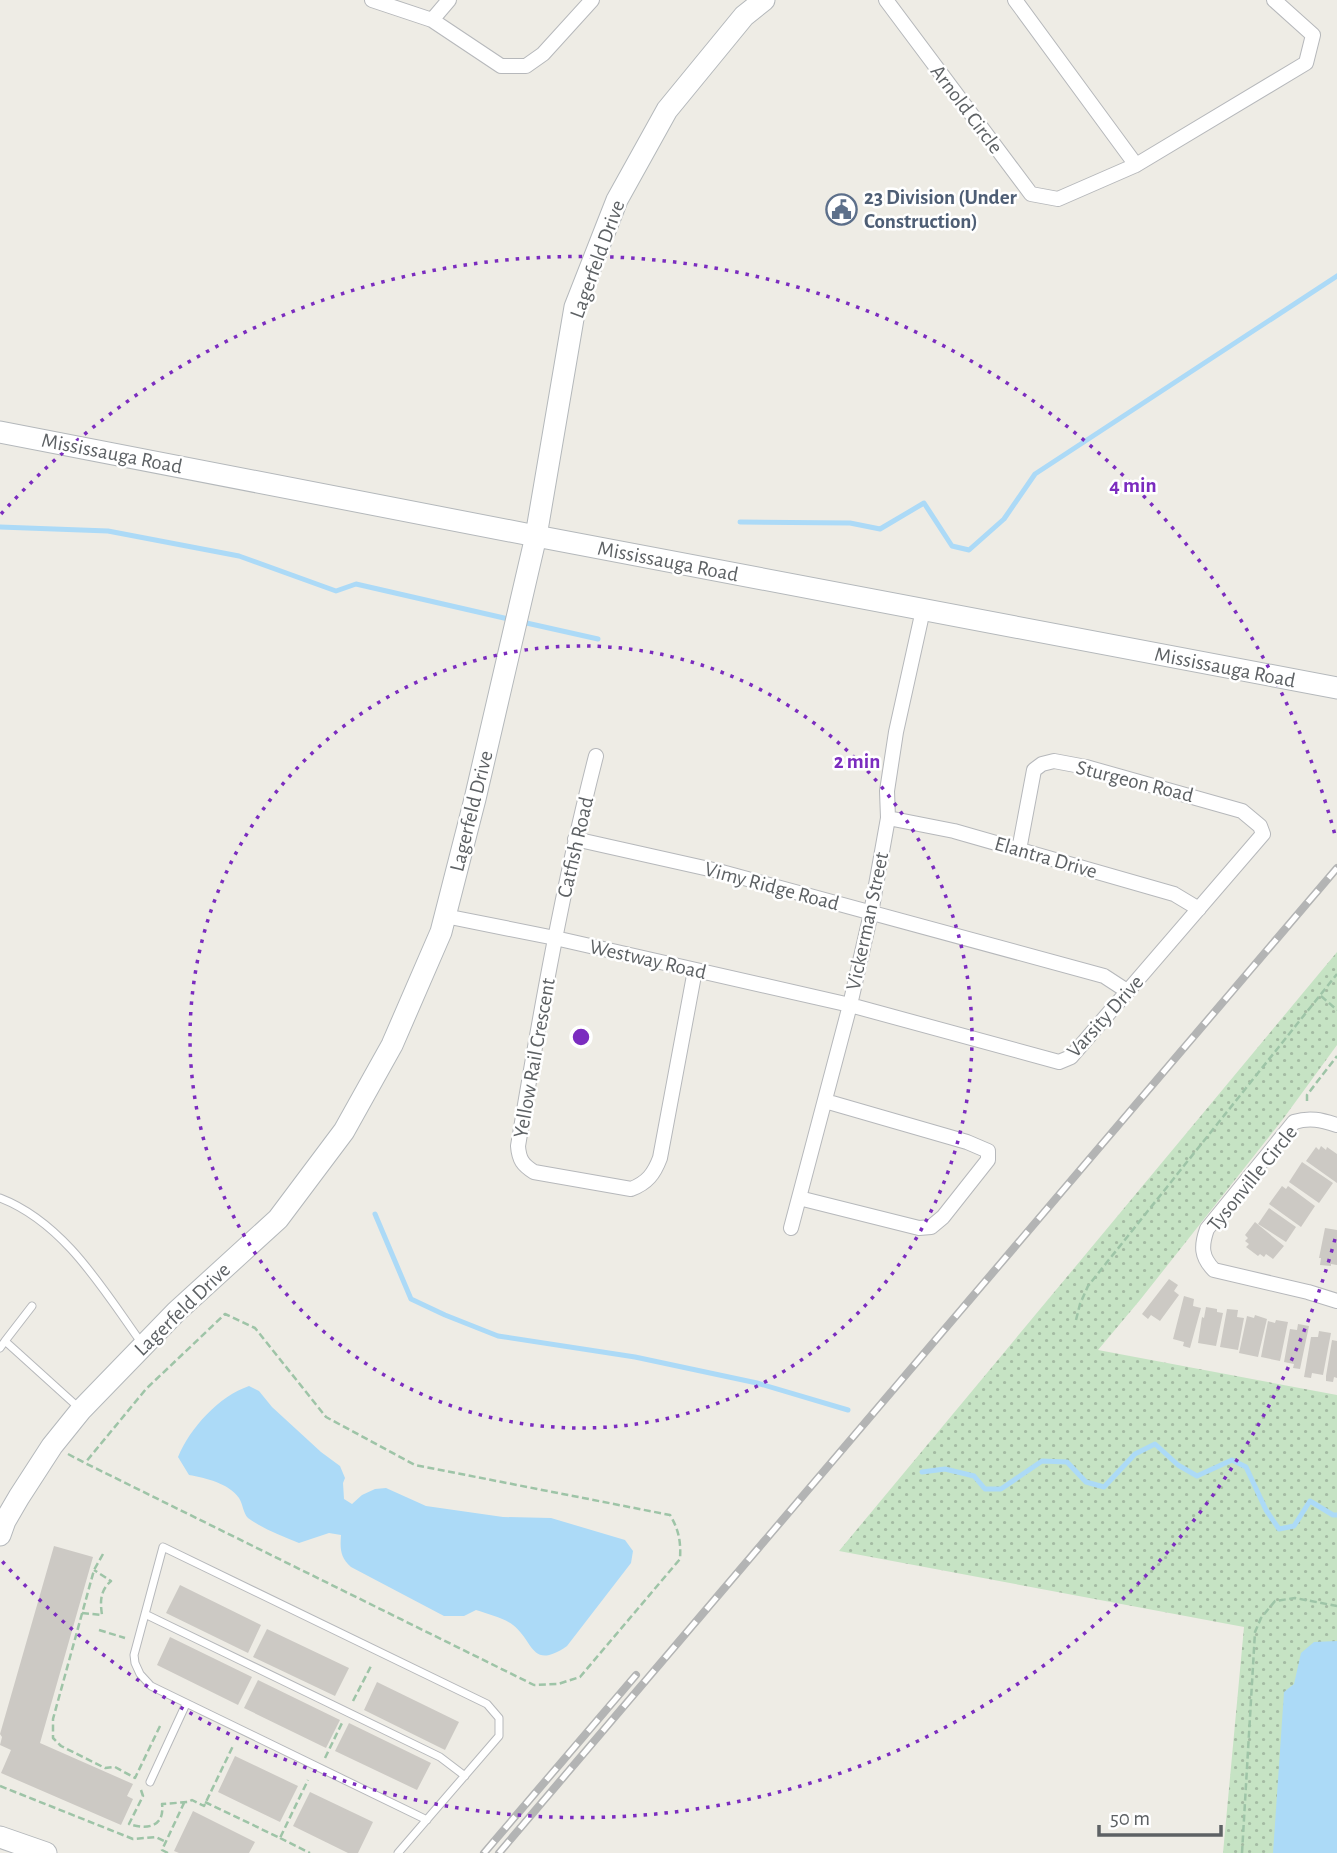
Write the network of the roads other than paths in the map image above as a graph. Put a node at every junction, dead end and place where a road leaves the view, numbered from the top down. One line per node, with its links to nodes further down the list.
1 (372, 0): 8 (street)
2 (449, 0): 8 (street)
3 (592, 0): 8 (street)
4 (764, 0): 11 (street, Lagerfeld Drive)
5 (886, 0): 9 (street, Arnold Circle)
6 (1015, 0): 9 (street)
7 (1274, 0): 9 (street, Arnold Circle)
8 (432, 20)
9 (1136, 165)
10 (0, 432): 11 (street, Mississauga Road)
11 (536, 536): 12 (street, Mississauga Road); 21 (street, Lagerfeld Drive)
12 (923, 610): 13 (street, Mississauga Road); 15 (street, Vickerman Street)
13 (1337, 688)
14 (596, 756): 17 (street, Catfish Road)
15 (888, 818): 18 (street, Elantra Drive); 20 (street, Vickerman Street)
16 (1263, 834): 18 (street, Sturgeon Road); 19 (street, Varsity Drive)
17 (575, 839): 20 (street, Vimy Ridge Road); 22 (street, Catfish Road)
18 (1018, 850): 19 (street, Elantra Drive)
19 (1199, 909): 24 (street, Varsity Drive)
20 (871, 913): 24 (street, Vimy Ridge Road); 25 (street, Vickerman Street)
21 (445, 916): 22 (street, Westway Road); 34 (street, Lagerfeld Drive)
22 (555, 938): 23 (street, Westway Road); 23 (street, Yellow Rail Crescent)
23 (695, 970): 25 (street, Westway Road)
24 (1127, 991): 25 (street, Varsity Drive)
25 (850, 1005): 26 (street, Vickerman Street)
26 (825, 1101): 29 (street, Vickerman Street); 29 (street)
27 (1337, 1125): 31 (street, Tysonville Circle)
28 (0, 1198): 34 (lane)
29 (799, 1198): 30 (street, Vickerman Street)
30 (791, 1228)
31 (1337, 1301)
32 (32, 1306): 33 (lane)
33 (2, 1345): 35 (lane)
34 (143, 1345): 35 (street, Lagerfeld Drive)
35 (81, 1410): 36 (street, Lagerfeld Drive)
36 (5, 1512): 37 (street, Lagerfeld Drive)
37 (0, 1535)
38 (146, 1615): 39 (lane); 40 (lane); 40 (lane)
39 (187, 1704): 41 (lane); 42 (lane)
40 (465, 1776): 42 (lane)
41 (150, 1782)
42 (427, 1820): 45 (lane)
43 (0, 1837): 44 (street)
44 (46, 1853)
45 (398, 1853)

